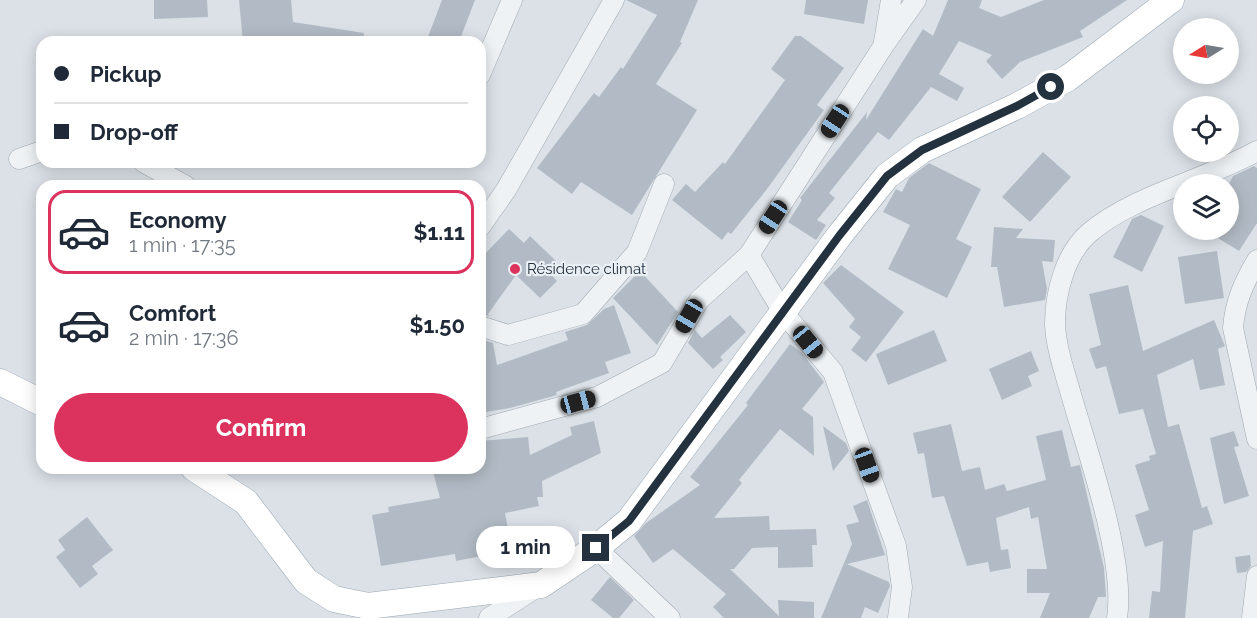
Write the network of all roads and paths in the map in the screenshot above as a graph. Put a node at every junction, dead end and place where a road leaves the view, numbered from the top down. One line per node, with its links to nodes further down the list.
1 (512, 0): 7 (street)
2 (614, 0): 14 (street)
3 (891, 0): 6 (street)
4 (916, 0): 6 (street)
5 (1171, 0): 19 (main road)
6 (884, 45): 17 (street)
7 (486, 61)
8 (1257, 151): 32 (street)
9 (36, 153): 10 (street)
10 (19, 159)
11 (153, 168): 12 (street)
12 (175, 180)
13 (664, 184): 20 (street)
14 (506, 190): 15 (street); 16 (street)
15 (486, 198)
16 (486, 218)
17 (749, 255): 19 (street); 23 (street)
18 (1257, 260): 24 (street)
19 (783, 312): 26 (main road); 31 (street)
20 (486, 328)
21 (0, 382): 22 (main road)
22 (36, 400)
23 (486, 427)
24 (1257, 439)
25 (203, 474): 28 (main road)
26 (596, 548): 28 (main road); 30 (street)
27 (1257, 576): 33 (street)
28 (541, 585): 29 (street)
29 (489, 618)
30 (670, 618)
31 (898, 618)
32 (1117, 618)
33 (1252, 618)

